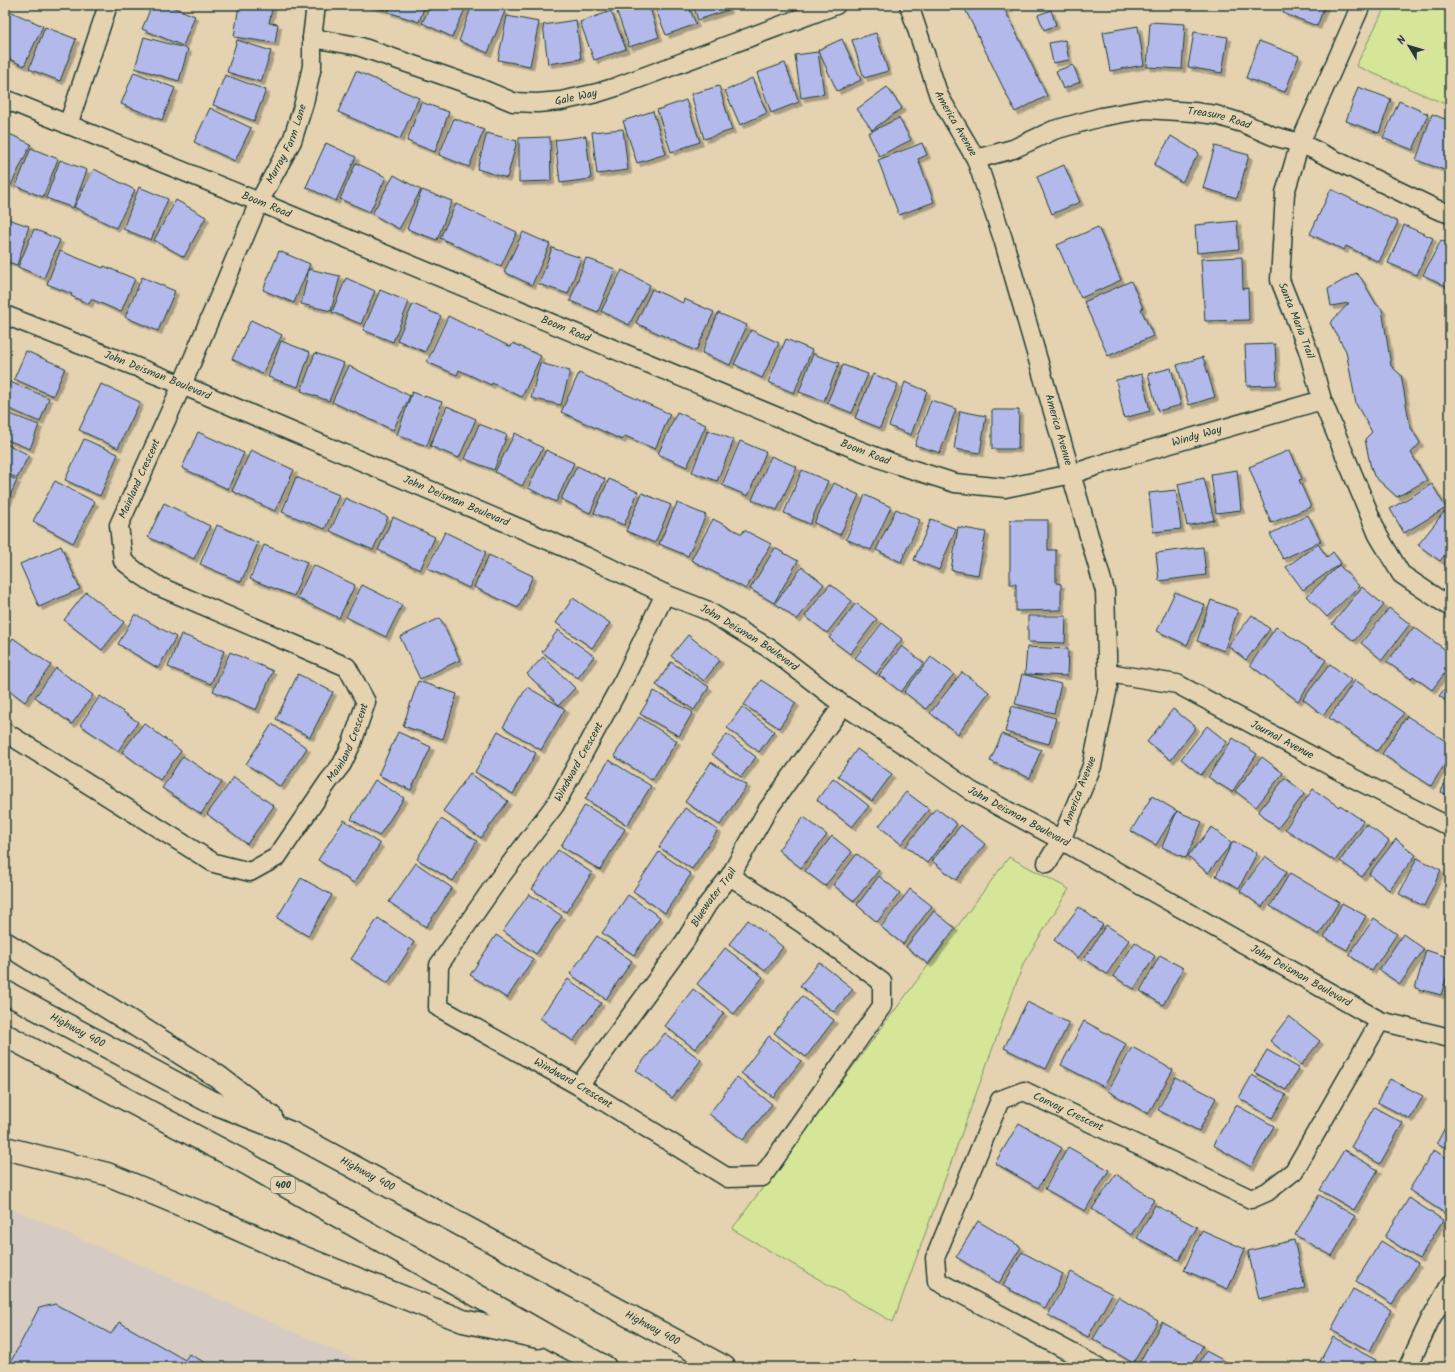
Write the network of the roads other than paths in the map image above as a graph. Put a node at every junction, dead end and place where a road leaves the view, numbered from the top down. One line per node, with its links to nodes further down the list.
1 (108, 5): 8 (street)
2 (316, 5): 6 (street, Murray Farm Lane)
3 (836, 5): 6 (street, Gale Way)
4 (909, 5): 10 (street, America Avenue)
5 (1361, 5): 9 (street, Santa Maria Trail)
6 (312, 38): 11 (street, Murray Farm Lane)
7 (5, 99): 8 (street, Boom Road)
8 (68, 125): 11 (street, Boom Road)
9 (1300, 143): 10 (street, Treasure Road); 12 (street, Treasure Road); 15 (street, Santa Maria Trail)
10 (976, 159): 16 (street, America Avenue)
11 (259, 202): 14 (street, Murray Farm Lane); 16 (street, Boom Road)
12 (1450, 214)
13 (5, 315): 14 (street, John Deisman Boulevard)
14 (182, 385): 17 (street, John Deisman Boulevard); 21 (street, Mainland Crescent)
15 (1322, 400): 16 (street, Windy Way); 18 (street, Santa Maria Trail)
16 (1072, 474): 19 (street, America Avenue)
17 (665, 594): 20 (street, John Deisman Boulevard); 31 (street, Windward Crescent)
18 (1450, 607)
19 (1108, 673): 22 (street, Journal Avenue); 23 (street, America Avenue)
20 (843, 705): 23 (street, John Deisman Boulevard); 25 (street, Bluewater Trail)
21 (5, 732)
22 (1450, 827)
23 (1061, 840): 24 (street, America Avenue); 28 (street, John Deisman Boulevard)
24 (1047, 863)
25 (730, 876): 31 (street, Bluewater Trail); 31 (street, Windward Crescent)
26 (5, 943): 32 (highway)
27 (5, 992): 32 (highway, Highway 400)
28 (1380, 1021): 30 (street, John Deisman Boulevard); 38 (street, Convoy Crescent)
29 (5, 1035): 35 (highway, 400)
30 (1450, 1038)
31 (579, 1086)
32 (291, 1133): 37 (highway, Highway 400)
33 (5, 1148): 35 (highway)
34 (1450, 1284): 39 (street)
35 (558, 1342): 36 (highway, 400)
36 (605, 1367)
37 (724, 1367)
38 (1098, 1367)
39 (1408, 1367)

